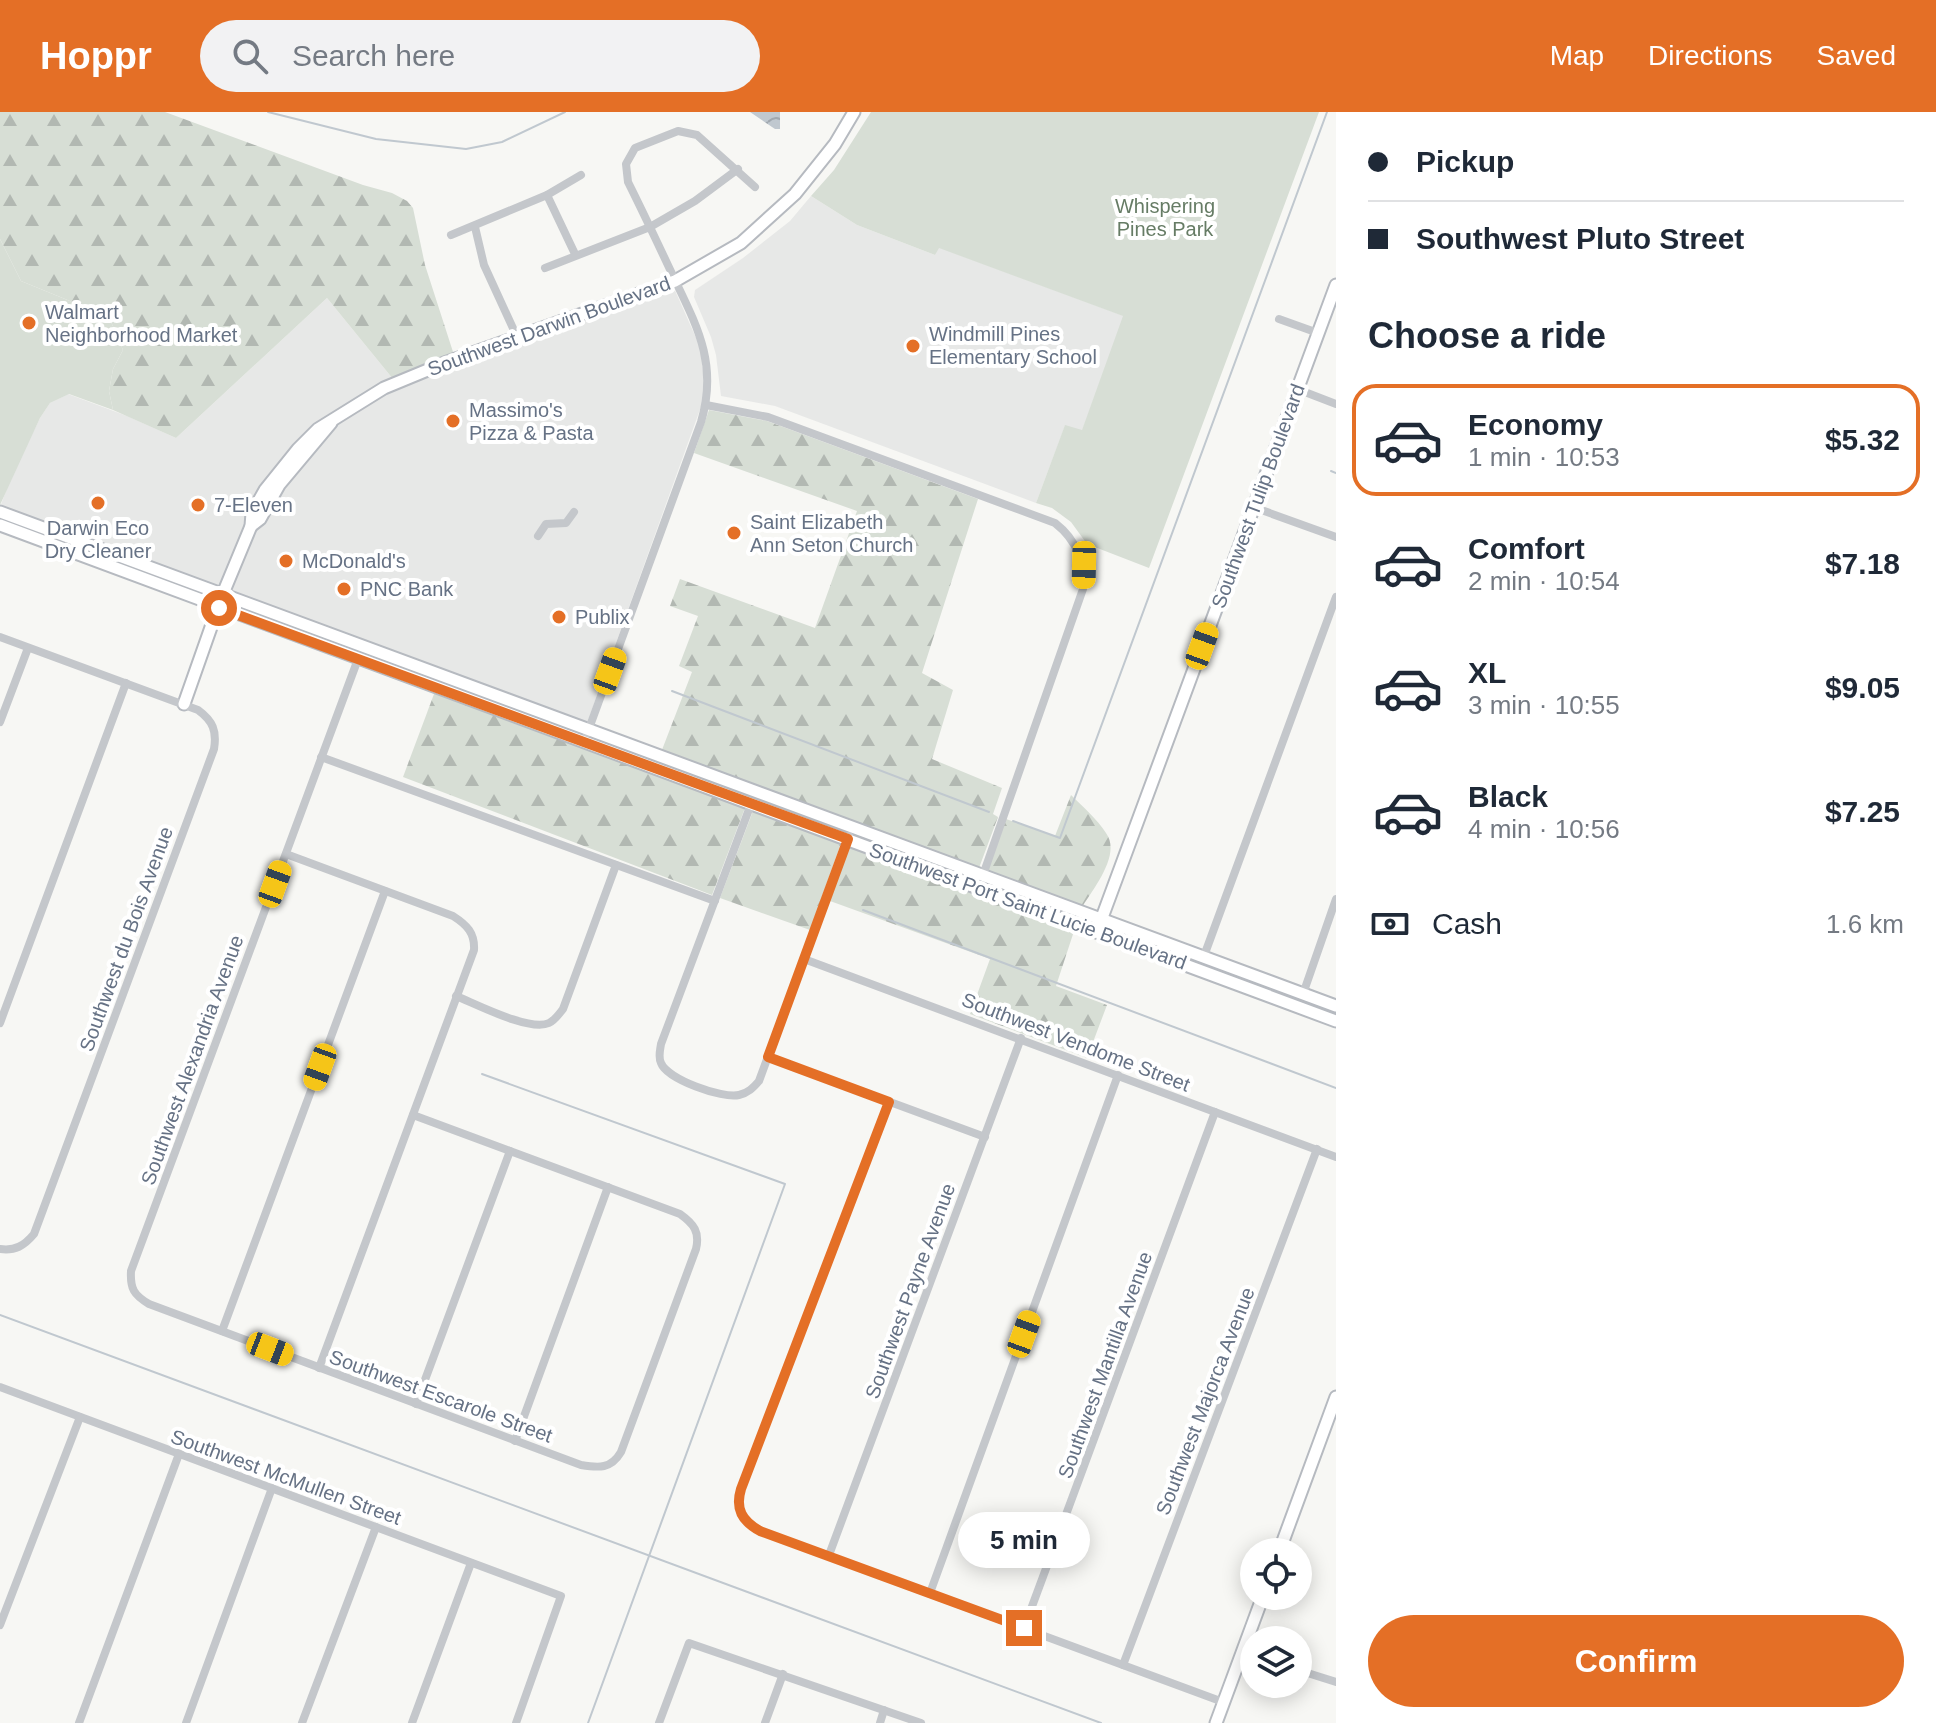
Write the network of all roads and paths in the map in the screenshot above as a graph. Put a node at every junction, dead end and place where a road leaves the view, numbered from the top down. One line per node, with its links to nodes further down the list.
1 (854, 112): 11 (main road, Southwest Darwin Boulevard)
2 (738, 169): 4 (street); 7 (street); 7 (street)
3 (581, 175): 5 (street)
4 (755, 187)
5 (547, 195): 6 (street); 9 (street)
6 (475, 227): 8 (street); 15 (street)
7 (650, 227): 9 (street); 11 (street)
8 (451, 235)
9 (575, 254): 10 (street)
10 (545, 268)
11 (675, 281): 15 (main road, Southwest Darwin Boulevard); 18 (street)
12 (1336, 287): 14 (main road, Southwest Tulip Boulevard)
13 (1279, 319): 14 (street)
14 (1318, 333): 16 (main road, Southwest Tulip Boulevard)
15 (517, 337): 26 (main road, Southwest Darwin Boulevard)
16 (1297, 389): 17 (street); 19 (main road, Southwest Tulip Boulevard)
17 (1336, 404)
18 (706, 405): 36 (street); 43 (street)
19 (1253, 507): 25 (street); 47 (main road, Southwest Tulip Boulevard)
20 (0, 512): 22 (main road, Southwest Port Saint Lucie Boulevard)
21 (574, 512): 24 (street)
22 (22, 520): 23 (main road); 26 (main road, Southwest Port Saint Lucie Boulevard)
23 (0, 524): 28 (main road, Southwest Port Saint Lucie Boulevard)
24 (538, 536)
25 (1336, 537)
26 (222, 596): 28 (main road, Southwest Darwin Boulevard); 31 (main road, Southwest Port Saint Lucie Boulevard)
27 (1336, 597): 49 (street)
28 (219, 608): 32 (main road, Southwest Port Saint Lucie Boulevard); 34 (main road, Southwest Darwin Boulevard)
29 (0, 637): 30 (street, Southwest du Bois Avenue)
30 (28, 648): 33 (street, Southwest du Bois Avenue); 35 (street)
31 (387, 655): 32 (main road); 36 (main road, Southwest Port Saint Lucie Boulevard)
32 (358, 659): 37 (main road, Southwest Port Saint Lucie Boulevard); 38 (street, Southwest Alexandria Avenue)
33 (126, 683): 34 (street, Southwest du Bois Avenue); 55 (street)
34 (184, 704): 67 (street, Southwest du Bois Avenue)
35 (0, 722)
36 (589, 729): 37 (street); 40 (main road, Southwest Port Saint Lucie Boulevard)
37 (585, 742): 39 (main road, Southwest Port Saint Lucie Boulevard)
38 (321, 757): 41 (street, Southwest Alexandria Avenue); 42 (street)
39 (751, 804): 40 (main road, Southwest Port Saint Lucie Boulevard); 46 (street)
40 (850, 833): 43 (main road, Southwest Port Saint Lucie Boulevard); 48 (main road, Southwest Port Saint Lucie Boulevard); 50 (street)
41 (286, 854): 44 (street); 68 (street, Southwest Alexandria Avenue)
42 (616, 865): 46 (street); 52 (street)
43 (983, 875): 47 (main road, Southwest Port Saint Lucie Boulevard)
44 (385, 891): 52 (street); 69 (street)
45 (1336, 899): 51 (street)
46 (715, 901): 57 (street)
47 (1102, 918): 48 (main road, Southwest Tulip Boulevard); 49 (main road, Southwest Port Saint Lucie Boulevard)
48 (1097, 931): 54 (main road, Southwest Port Saint Lucie Boulevard)
49 (1204, 956): 51 (main road, Southwest Port Saint Lucie Boulevard)
50 (804, 959): 56 (street, Southwest Vendome Street); 57 (street)
51 (1303, 994): 53 (main road, Southwest Port Saint Lucie Boulevard)
52 (456, 996): 61 (street)
53 (1336, 1006)
54 (1336, 1021)
55 (0, 1023)
56 (1021, 1038): 58 (street, Southwest Vendome Street); 62 (street, Southwest Payne Avenue)
57 (768, 1057): 59 (street)
58 (1118, 1075): 60 (street, Southwest Vendome Street); 82 (street)
59 (889, 1102): 62 (street); 80 (street)
60 (1215, 1112): 63 (street, Southwest Vendome Street); 84 (street, Southwest Mantilla Avenue)
61 (413, 1115): 64 (street); 70 (street)
62 (985, 1137): 80 (street, Southwest Payne Avenue)
63 (1317, 1149): 65 (street, Southwest Vendome Street); 85 (street, Southwest Majorca Avenue)
64 (510, 1151): 66 (street); 73 (street)
65 (1336, 1157)
66 (608, 1187): 75 (street); 75 (street, Southwest Escarole Street)
67 (0, 1249)
68 (133, 1293): 69 (street, Southwest Escarole Street)
69 (222, 1331): 70 (street, Southwest Escarole Street)
70 (319, 1368): 73 (street, Southwest Escarole Street)
71 (0, 1387): 74 (street, Southwest McMullen Street)
72 (1336, 1397): 79 (main road)
73 (416, 1404): 75 (street, Southwest Escarole Street)
74 (80, 1417): 76 (street, Southwest McMullen Street); 83 (street)
75 (515, 1441)
76 (179, 1454): 77 (street, Southwest McMullen Street); 92 (street)
77 (272, 1488): 78 (street, Southwest McMullen Street); 93 (street)
78 (376, 1527): 81 (street, Southwest McMullen Street); 94 (street)
79 (1284, 1538)
80 (829, 1555): 82 (street)
81 (471, 1563): 95 (street); 96 (street, Southwest McMullen Street)
82 (930, 1593): 84 (street)
83 (0, 1625)
84 (1024, 1628): 85 (street)
85 (1123, 1665): 90 (street)
86 (1240, 1669): 90 (main road)
87 (783, 1674): 91 (street); 97 (street); 98 (street)
88 (1312, 1674): 89 (street)
89 (1336, 1682)
90 (1223, 1702): 101 (main road)
91 (884, 1710): 99 (street); 100 (street)
92 (79, 1723)
93 (186, 1723)
94 (302, 1723)
95 (412, 1723)
96 (516, 1723)
97 (659, 1723)
98 (765, 1723)
99 (880, 1723)
100 (921, 1723)
101 (1216, 1723)

